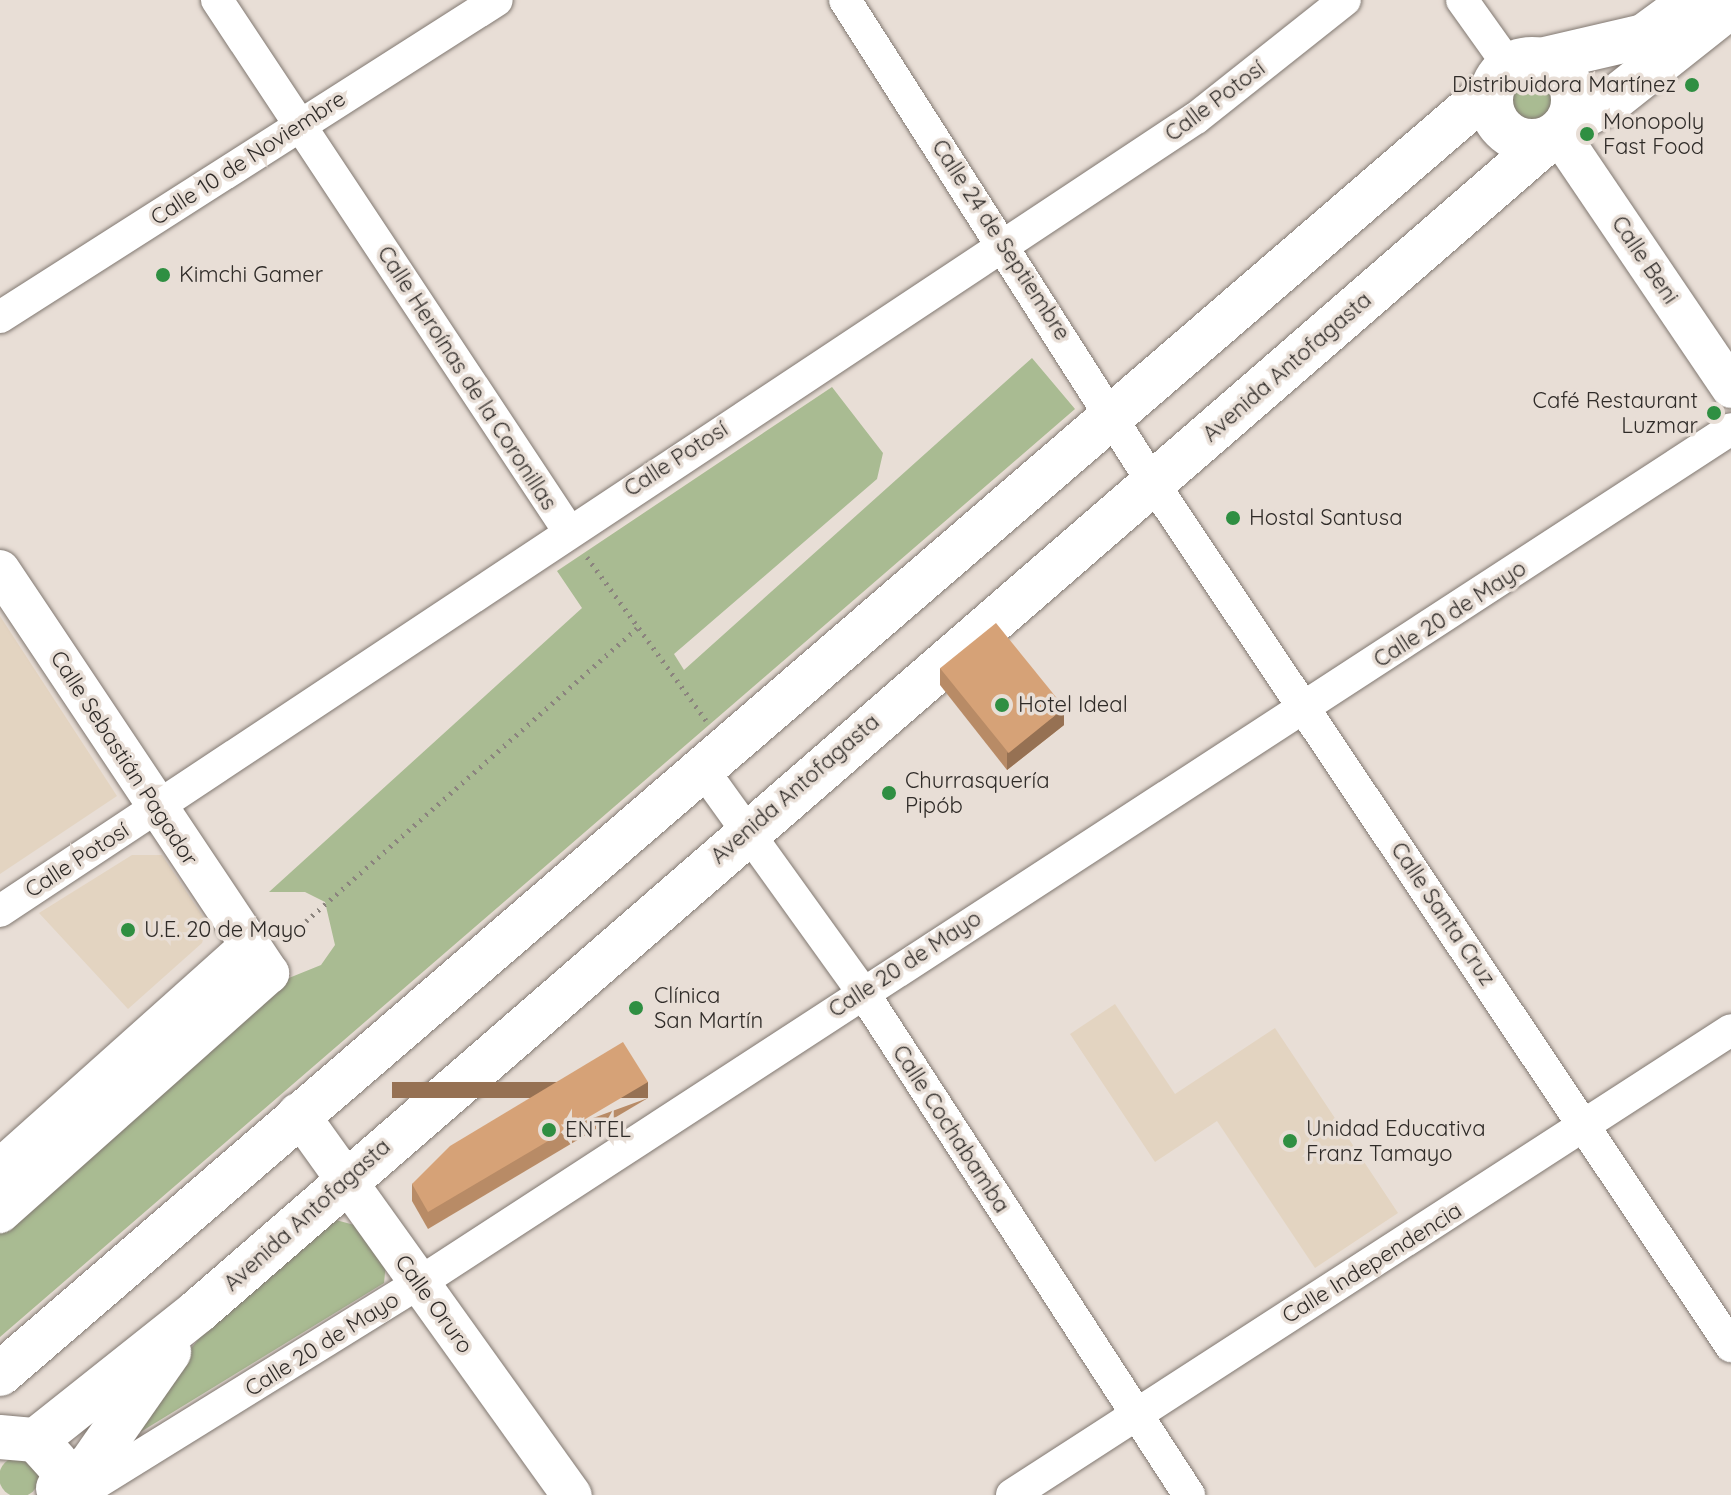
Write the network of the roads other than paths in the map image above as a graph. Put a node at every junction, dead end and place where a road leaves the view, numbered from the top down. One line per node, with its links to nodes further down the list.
1 (217, 0): 9 (street, Calle Heroínas de la Coronillas)
2 (497, 0): 9 (street, Calle 10 de Noviembre)
3 (845, 0): 11 (street, Calle 24 de Septiembre)
4 (1345, 0): 11 (street, Calle Potosí)
5 (1462, 0): 8 (street)
6 (1693, 0): 8 (highway)
7 (1731, 6): 10 (highway, Avenida Antofagasta)
8 (1514, 71): 10 (highway); 10 (highway); 14 (highway)
9 (299, 125): 12 (street, Calle 10 de Noviembre); 17 (street, Calle Heroínas de la Coronillas)
10 (1558, 132): 13 (main road, Calle Beni); 16 (highway, Avenida Antofagasta)
11 (1006, 243): 14 (street, Calle 24 de Septiembre); 17 (street, Calle Potosí)
12 (0, 317)
13 (1731, 388)
14 (1112, 415): 16 (street, Calle 24 de Septiembre); 20 (highway)
15 (1731, 429): 19 (street, Calle 20 de Mayo)
16 (1153, 483): 19 (street, Calle Santa Cruz); 22 (highway, Avenida Antofagasta)
17 (568, 530): 21 (street, Calle Potosí)
18 (0, 570): 21 (main road, Calle Sebastián Pagador)
19 (1306, 708): 25 (street, Calle 20 de Mayo); 28 (street, Calle Santa Cruz)
20 (715, 759): 22 (street, Calle Cochabamba); 27 (highway)
21 (157, 808): 23 (street, Calle Potosí); 24 (main road, Calle Sebastián Pagador)
22 (749, 828): 25 (street, Calle Cochabamba); 30 (highway, Avenida Antofagasta)
23 (0, 911)
24 (259, 961): 29 (main road); 31 (main road)
25 (862, 991): 32 (street, Calle 20 de Mayo); 36 (street, Calle Cochabamba)
26 (1731, 1030): 28 (street, Calle Independencia)
27 (298, 1113): 30 (main road, Calle Oruro); 35 (highway)
28 (1585, 1127): 34 (street, Calle Santa Cruz); 36 (street, Calle Independencia)
29 (0, 1169)
30 (345, 1180): 32 (main road, Calle Oruro); 33 (highway, Avenida Antofagasta)
31 (0, 1213)
32 (419, 1283): 38 (street, Calle 20 de Mayo); 39 (main road, Calle Oruro)
33 (198, 1311): 37 (highway, Avenida Antofagasta); 38 (highway)
34 (1731, 1346)
35 (0, 1374)
36 (1135, 1413): 40 (street, Calle Independencia); 41 (street, Calle Cochabamba)
37 (18, 1439): 38 (highway)
38 (63, 1493)
39 (571, 1495)
40 (1012, 1495)
41 (1189, 1495)

